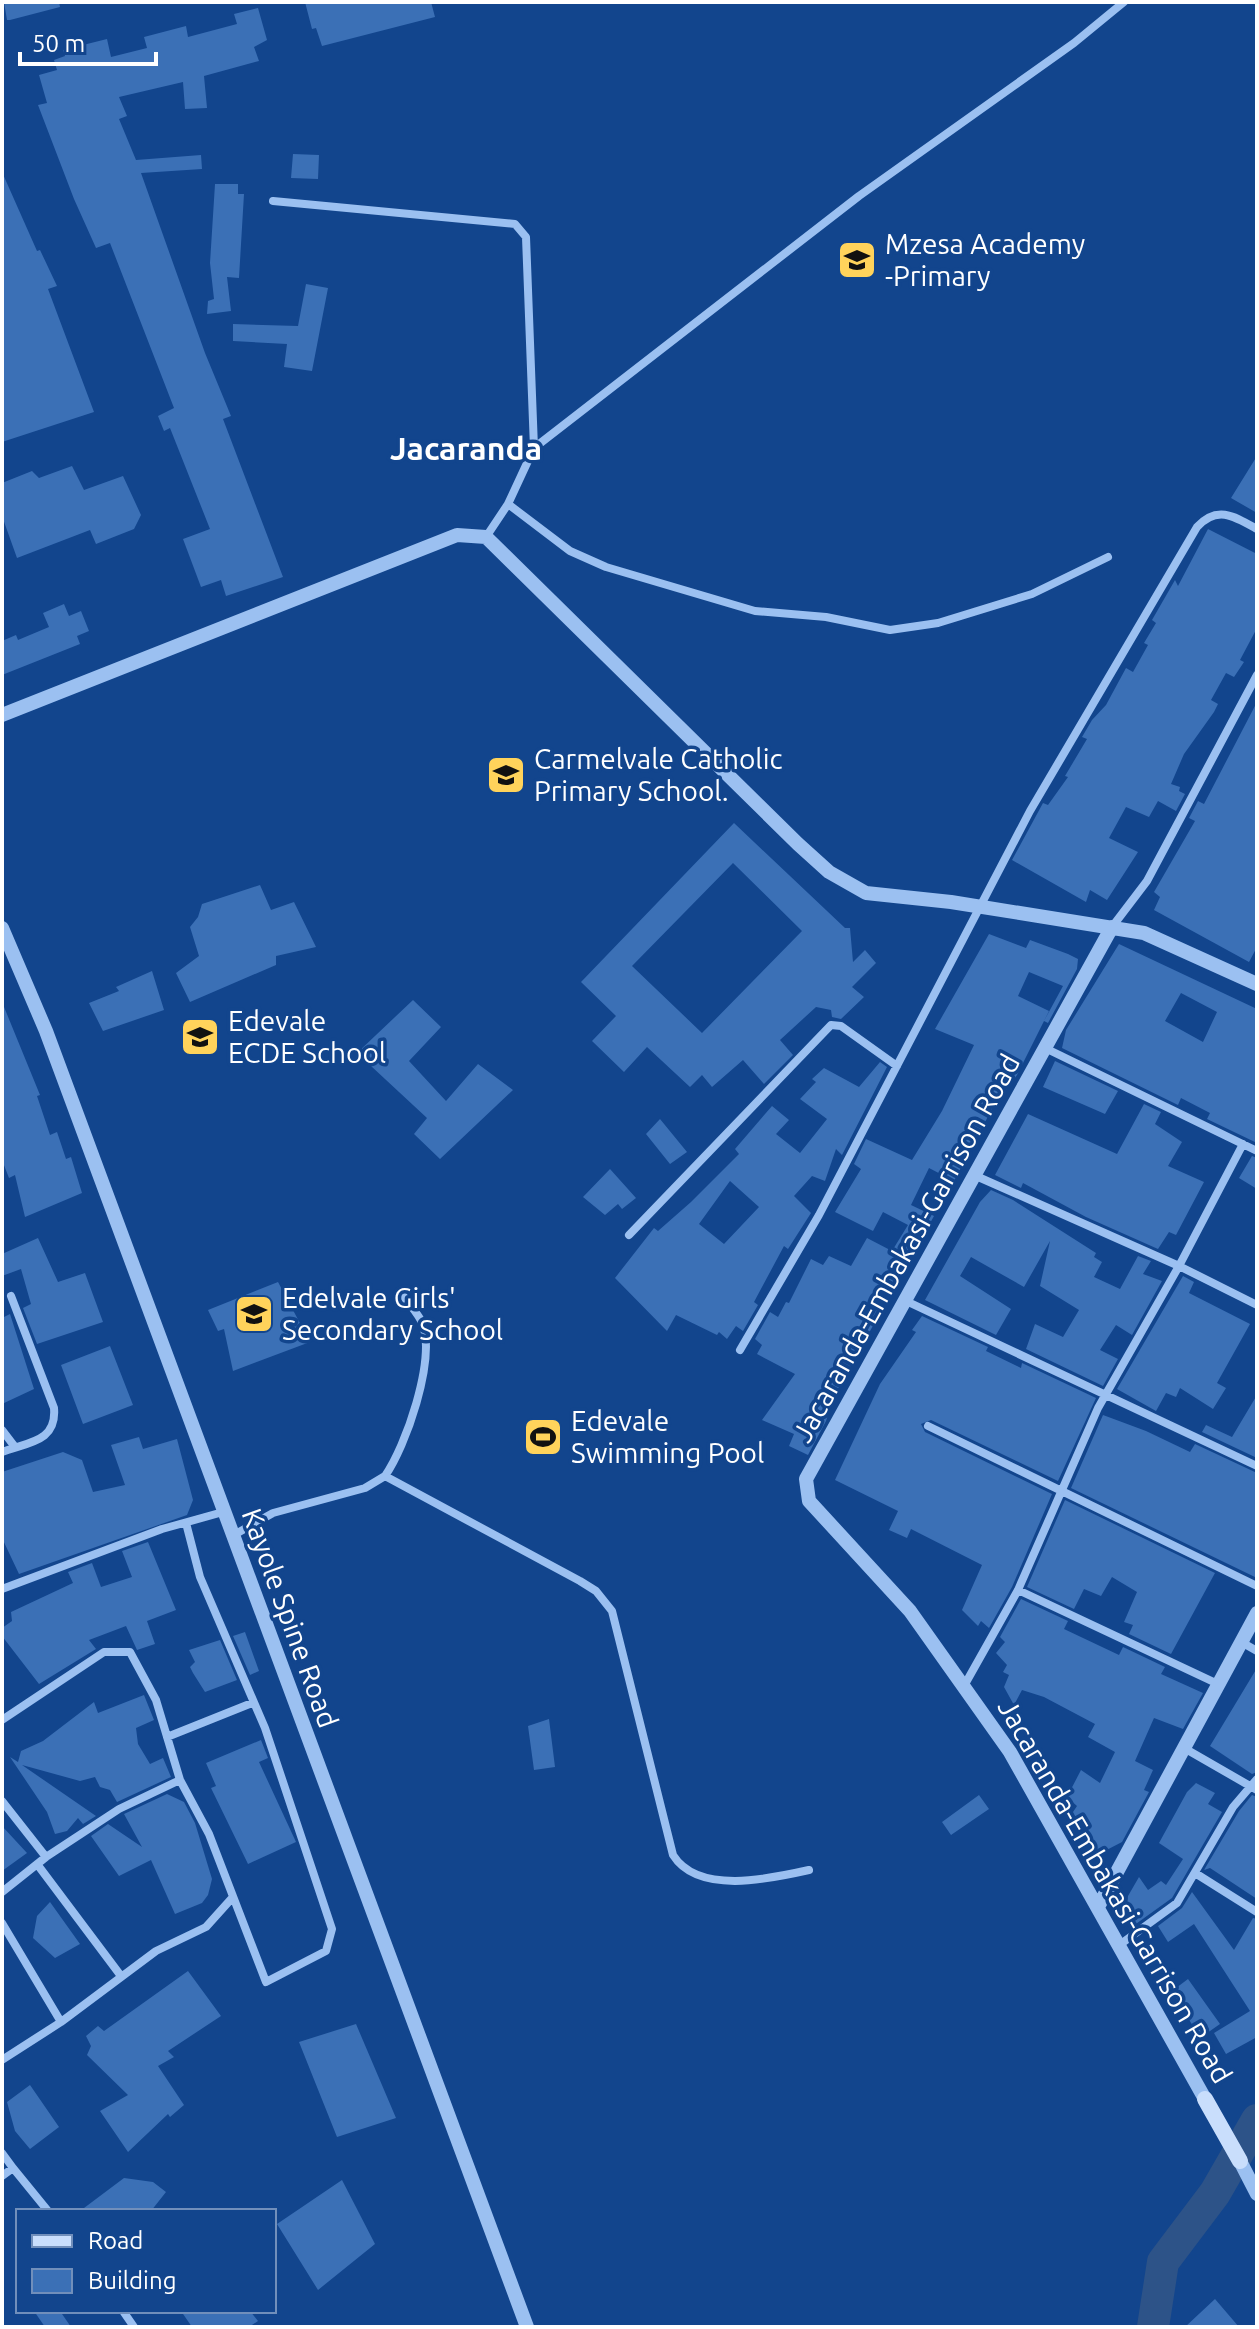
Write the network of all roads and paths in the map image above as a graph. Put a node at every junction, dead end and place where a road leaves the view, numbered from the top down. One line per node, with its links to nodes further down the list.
1 (1124, 2): 3 (street)
2 (273, 201): 3 (street)
3 (534, 448): 4 (street)
4 (508, 504): 6 (street); 7 (street)
5 (1257, 529): 10 (street)
6 (486, 537): 9 (street); 10 (street)
7 (1108, 557)
8 (1257, 675): 11 (street)
9 (2, 715)
10 (978, 907): 11 (street); 15 (street)
11 (1112, 927): 13 (street); 14 (street, Jacaranda-Embakasi-Garrison Road)
12 (2, 928): 34 (street, Kayole Spine Road)
13 (1257, 984)
14 (1047, 1049): 16 (street); 18 (street, Jacaranda-Embakasi-Garrison Road)
15 (897, 1066): 19 (street); 25 (street)
16 (1243, 1144): 17 (street); 20 (street)
17 (1257, 1151)
18 (976, 1176): 20 (street); 23 (street, Jacaranda-Embakasi-Garrison Road)
19 (629, 1235)
20 (1179, 1266): 24 (street); 26 (street)
21 (402, 1294): 32 (street)
22 (11, 1296): 29 (street)
23 (906, 1301): 26 (street); 44 (street, Jacaranda-Embakasi-Garrison Road)
24 (1257, 1305)
25 (740, 1350)
26 (1109, 1394): 31 (street); 33 (street)
27 (928, 1426): 33 (street)
28 (2, 1430): 29 (street)
29 (15, 1447): 30 (street)
30 (2, 1452)
31 (1257, 1466)
32 (385, 1476): 36 (street); 54 (street)
33 (1061, 1489): 37 (street); 39 (street)
34 (223, 1512): 35 (street); 36 (street, Kayole Spine Road)
35 (186, 1523): 38 (street); 45 (street)
36 (232, 1536): 72 (street, Kayole Spine Road)
37 (1257, 1586)
38 (2, 1589)
39 (1018, 1590): 43 (street); 44 (street)
40 (1257, 1613): 41 (street)
41 (1243, 1643): 42 (street); 43 (street)
42 (1257, 1651)
43 (1218, 1684): 48 (street)
44 (964, 1686): 58 (street, Jacaranda-Embakasi-Garrison Road)
45 (252, 1703): 47 (street); 57 (street)
46 (2, 1720): 47 (street)
47 (167, 1737): 49 (street)
48 (1184, 1748): 50 (street); 58 (street)
49 (180, 1780): 52 (street); 57 (street)
50 (1255, 1785): 55 (street)
51 (2, 1801): 52 (street)
52 (46, 1857): 53 (street)
53 (37, 1864): 56 (street); 62 (street)
54 (809, 1870)
55 (1195, 1873): 59 (street); 61 (street)
56 (2, 1892)
57 (233, 1897): 62 (street)
58 (1098, 1907): 61 (street, Jacaranda-Embakasi-Garrison Road)
59 (1257, 1912)
60 (2, 1923): 63 (street)
61 (1118, 1946): 65 (street, Jacaranda-Embakasi-Garrison Road)
62 (121, 1976): 63 (street)
63 (61, 2022): 64 (street)
64 (2, 2060)
65 (1205, 2099): 67 (main road, Jacaranda-Embakasi-Garrison Road)
66 (2, 2153): 68 (street)
67 (1240, 2161): 70 (street, Jacaranda-Embakasi-Garrison Road)
68 (13, 2168): 69 (street); 71 (street)
69 (2, 2176)
70 (1257, 2194)
71 (46, 2209)
72 (527, 2327)

